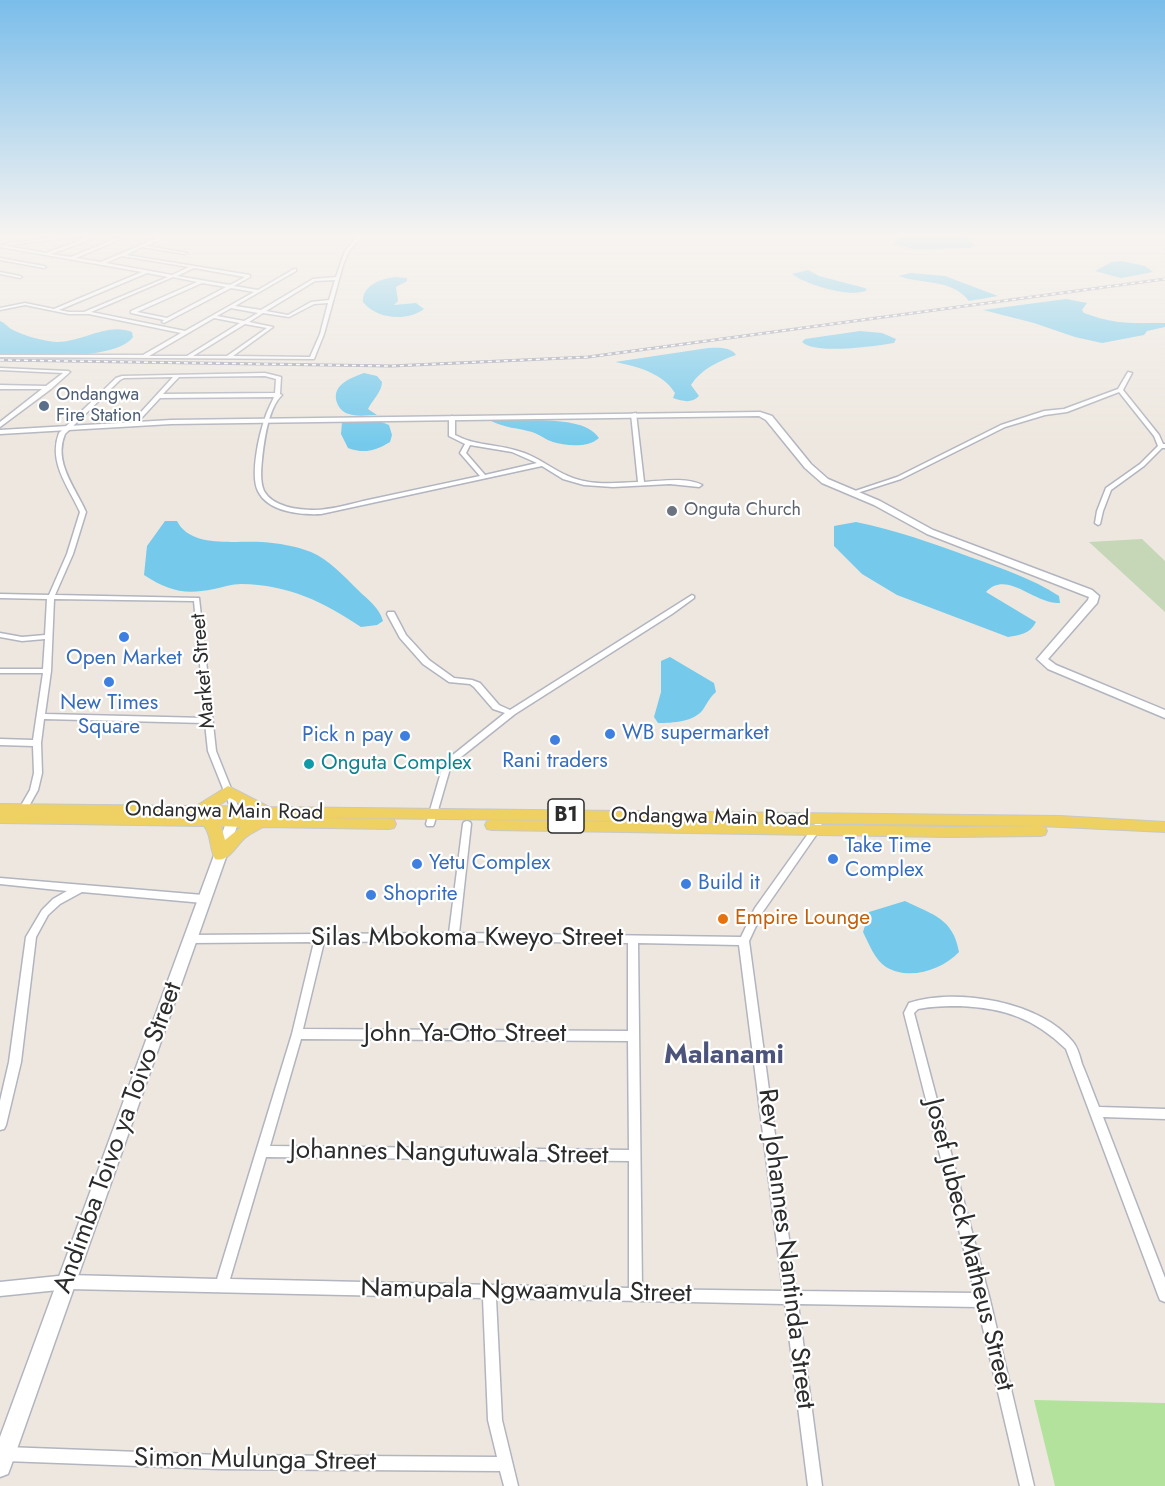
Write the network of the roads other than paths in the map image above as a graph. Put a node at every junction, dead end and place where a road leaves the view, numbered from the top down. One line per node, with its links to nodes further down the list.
1 (19, 305): 12 (street)
2 (33, 305): 13 (street)
3 (66, 305): 13 (street)
4 (102, 305): 15 (street)
5 (148, 305): 17 (street)
6 (196, 305): 17 (street)
7 (233, 305): 11 (street)
8 (271, 305): 14 (street)
9 (308, 305): 14 (street)
10 (330, 305): 25 (street)
11 (230, 307): 14 (street); 16 (street)
12 (0, 309)
13 (55, 310): 15 (street)
14 (260, 312): 18 (street)
15 (84, 313): 19 (street)
16 (213, 317): 18 (street); 20 (street)
17 (168, 320): 19 (street)
18 (244, 322): 23 (street); 24 (street)
19 (156, 327): 20 (street)
20 (186, 333): 22 (street)
21 (0, 356): 22 (street)
22 (144, 356): 23 (street)
23 (188, 357): 24 (street)
24 (228, 357): 25 (street)
25 (248, 358): 28 (street)
26 (0, 369): 31 (street)
27 (1130, 373): 32 (street)
28 (232, 375): 29 (street); 33 (street)
29 (177, 376): 34 (street); 40 (street)
30 (0, 387): 31 (street)
31 (49, 388): 39 (street)
32 (1120, 390): 43 (street); 48 (street)
33 (279, 395): 34 (street); 37 (street)
34 (158, 396): 38 (street)
35 (634, 414): 36 (street); 46 (street); 48 (street)
36 (452, 418): 37 (street); 42 (street)
37 (266, 420): 38 (street); 45 (street)
38 (133, 424): 40 (street)
39 (0, 425)
40 (67, 428): 41 (street); 51 (street)
41 (0, 432)
42 (468, 443): 44 (street); 45 (street)
43 (1163, 446): 49 (street)
44 (543, 464): 45 (street); 46 (street)
45 (483, 476)
46 (641, 483): 47 (street)
47 (699, 485)
48 (852, 493): 59 (street)
49 (1098, 523)
50 (0, 596): 51 (street)
51 (51, 597): 55 (street); 61 (street, Market Street)
52 (692, 597): 58 (street)
53 (391, 614): 58 (street)
54 (0, 635): 55 (street)
55 (49, 637): 57 (street)
56 (0, 671): 57 (street)
57 (47, 671): 60 (street)
58 (511, 713): 72 (street)
59 (1165, 714)
60 (42, 716): 61 (street); 63 (street)
61 (208, 721): 64 (street, Market Street)
62 (0, 742): 63 (street)
63 (37, 743): 66 (street)
64 (228, 791): 67 (main road); 68 (street, Market Street); 69 (main road)
65 (0, 809): 66 (main road, Ondangwa Main Road / B1)
66 (23, 809): 67 (main road, Ondangwa Main Road / B1); 71 (street)
67 (203, 816): 68 (main road, Ondangwa Main Road / B1); 71 (main road, Ondangwa Main Road / B1); 77 (main road)
68 (234, 816): 69 (main road, Ondangwa Main Road / B1); 77 (street, Andimba Toivo ya Toivo Street)
69 (264, 816): 72 (main road, Ondangwa Main Road / B1); 77 (main road)
70 (0, 818): 71 (main road, Ondangwa Main Road / B1)
71 (141, 820)
72 (432, 820): 73 (main road, Ondangwa Main Road / B1); 74 (main road, Ondangwa Main Road / B1)
73 (572, 821): 74 (main road, Ondangwa Main Road / B1); 75 (main road, Ondangwa Main Road / B1)
74 (467, 824): 81 (street)
75 (819, 825): 76 (main road, Ondangwa Main Road / B1); 85 (street)
76 (1165, 827)
77 (220, 855): 80 (street, Andimba Toivo ya Toivo Street)
78 (0, 881): 79 (street)
79 (81, 888): 80 (street); 90 (street)
80 (203, 899): 82 (street, Andimba Toivo ya Toivo Street)
81 (454, 937): 83 (street, Silas Mbokoma Kweyo Street); 84 (street, Silas Mbokoma Kweyo Street)
82 (189, 939): 83 (street, Silas Mbokoma Kweyo Street); 93 (street, Andimba Toivo ya Toivo Street)
83 (320, 939): 86 (street)
84 (633, 940): 85 (street, Silas Mbokoma Kweyo Street); 87 (street)
85 (744, 941): 99 (street, Rev Johannes Nantinda Street)
86 (297, 1034): 87 (street, John Ya-Otto Street); 91 (street)
87 (633, 1036): 92 (street)
88 (1096, 1112): 89 (street); 98 (street); 100 (street, Josef Jubeck Matheus Street)
89 (1165, 1114)
90 (0, 1125)
91 (264, 1151): 92 (street, Johannes Nangutuwala Street); 94 (street)
92 (634, 1156): 97 (street)
93 (68, 1282): 94 (street, Namupala Ngwaamvula Street); 95 (street, Namupala Ngwaamvula Street); 101 (street, Andimba Toivo ya Toivo Street)
94 (222, 1285): 96 (street, Namupala Ngwaamvula Street)
95 (0, 1289)
96 (489, 1291): 97 (street, Namupala Ngwaamvula Street); 102 (street)
97 (636, 1295): 99 (street, Namupala Ngwaamvula Street)
98 (1165, 1295)
99 (792, 1296): 100 (street, Namupala Ngwaamvula Street); 104 (street, Rev Johannes Nantinda Street)
100 (983, 1300): 105 (street, Josef Jubeck Matheus Street)
101 (2, 1460): 102 (street, Simon Mulunga Street)
102 (506, 1464): 103 (street)
103 (511, 1486)
104 (815, 1486)
105 (1027, 1486)

